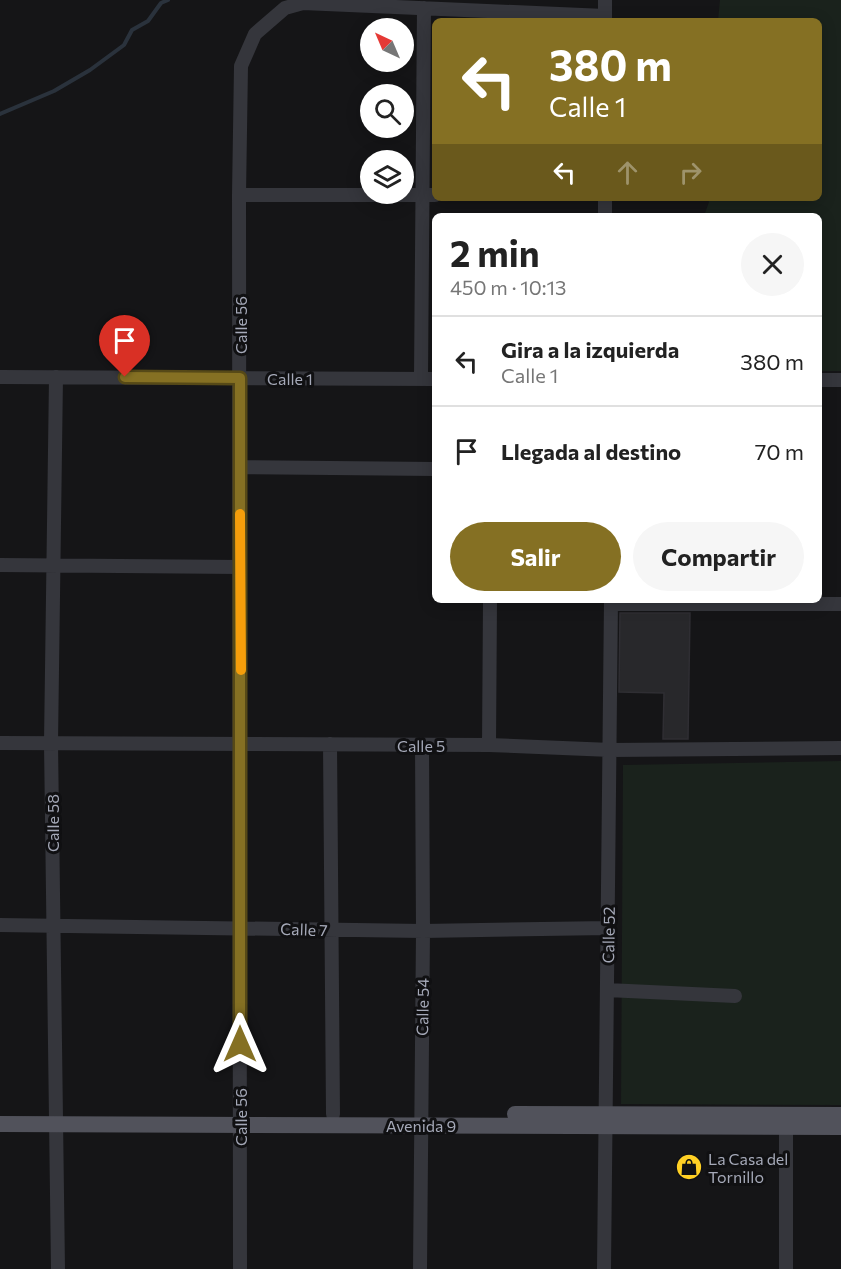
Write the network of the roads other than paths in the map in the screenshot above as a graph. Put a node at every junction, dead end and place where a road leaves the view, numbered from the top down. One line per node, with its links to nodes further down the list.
1 (605, 0): 4 (street)
2 (424, 8): 3 (street); 5 (street, Calle 56); 6 (street)
3 (589, 18)
4 (605, 18)
5 (239, 195): 6 (street); 9 (street, Calle 56)
6 (429, 195): 10 (street)
7 (0, 377): 8 (street, Calle 1)
8 (56, 377): 9 (street, Calle 1); 16 (street, Calle 58)
9 (240, 378): 10 (street, Calle 1); 13 (street, Calle 56)
10 (428, 379)
11 (822, 380): 12 (street)
12 (841, 380)
13 (240, 467): 14 (street); 17 (street, Calle 56)
14 (432, 470)
15 (0, 565): 16 (street)
16 (54, 566): 17 (street); 23 (street, Calle 58)
17 (240, 567): 24 (street, Calle 56)
18 (490, 603): 27 (street)
19 (611, 603): 29 (street, Calle 52)
20 (802, 603): 21 (street)
21 (841, 604)
22 (0, 743): 23 (street, Calle 5)
23 (51, 744): 24 (street, Calle 5); 31 (street, Calle 58)
24 (241, 744): 25 (street, Calle 5); 32 (street, Calle 56)
25 (330, 744): 26 (street, Calle 5); 34 (street)
26 (422, 745): 27 (street, Calle 5); 35 (street, Calle 54)
27 (489, 745): 29 (street, Calle 5)
28 (841, 748): 29 (street, Calle 5)
29 (611, 750): 33 (street, Calle 52)
30 (0, 925): 31 (street, Calle 7)
31 (53, 927): 32 (street, Calle 7); 41 (street, Calle 58)
32 (241, 927): 34 (street, Calle 7); 42 (street, Calle 56)
33 (608, 928): 35 (street, Calle 7); 36 (street, Calle 52)
34 (332, 930): 35 (street, Calle 7); 39 (street)
35 (423, 931): 43 (street, Calle 54)
36 (607, 990): 37 (street); 44 (street, Calle 52)
37 (735, 996)
38 (0, 1113): 41 (main road, Avenida 9)
39 (333, 1114): 42 (main road, Avenida 9); 43 (main road, Avenida 9)
40 (841, 1115): 45 (main road, Avenida 9)
41 (57, 1119): 42 (main road, Avenida 9); 46 (main road, Avenida 9); 48 (street, Calle 58)
42 (240, 1119): 43 (main road, Avenida 9); 49 (street, Calle 56)
43 (421, 1120): 44 (main road, Avenida 9); 50 (street, Calle 54)
44 (606, 1120): 45 (main road, Avenida 9); 51 (street, Calle 52)
45 (786, 1121): 47 (main road, Avenida 9); 52 (street)
46 (0, 1124)
47 (841, 1127)
48 (58, 1269)
49 (240, 1269)
50 (420, 1269)
51 (604, 1269)
52 (786, 1269)

